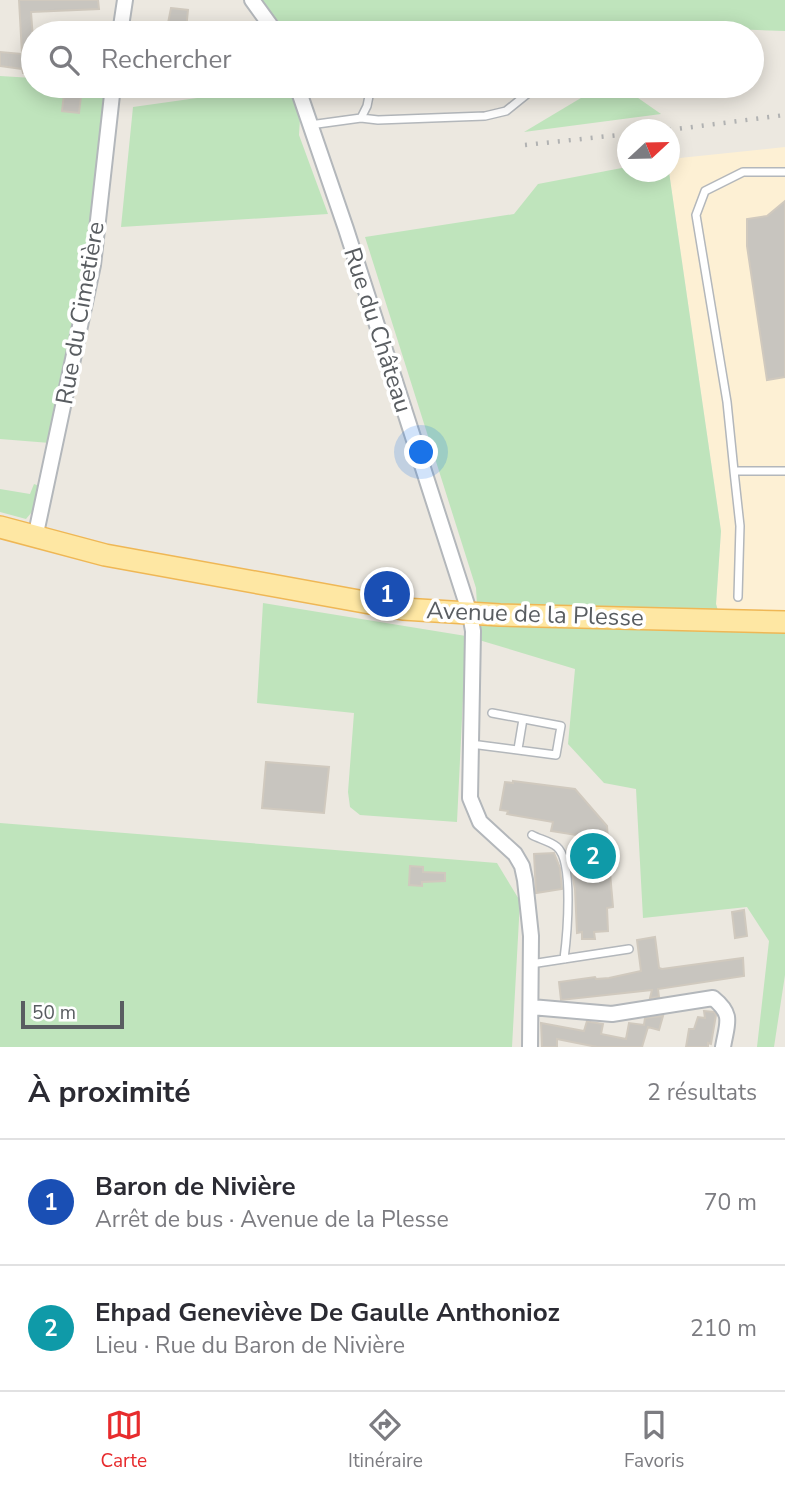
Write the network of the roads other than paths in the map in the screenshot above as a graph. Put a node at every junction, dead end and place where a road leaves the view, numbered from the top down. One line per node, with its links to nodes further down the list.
1 (125, 0): 3 (street)
2 (252, 0): 4 (street)
3 (122, 21)
4 (267, 21)
5 (112, 98): 15 (street, Rue du Cimetière)
6 (301, 98): 10 (street, Rue du Château)
7 (367, 98): 9 (lane)
8 (522, 98): 9 (lane)
9 (361, 118): 10 (lane)
10 (310, 125): 17 (street, Rue du Château)
11 (785, 172): 12 (lane)
12 (733, 471): 13 (lane); 16 (lane)
13 (785, 471)
14 (0, 527): 15 (main road, Avenue de la Plesse)
15 (36, 538): 17 (main road, Avenue de la Plesse)
16 (738, 597)
17 (470, 614): 18 (main road, Avenue de la Plesse); 21 (street, Rue du Château)
18 (785, 622)
19 (492, 713): 20 (lane)
20 (523, 719): 22 (lane); 22 (lane)
21 (471, 744): 22 (lane); 26 (street, Rue du Château)
22 (518, 749)
23 (532, 835): 25 (lane)
24 (629, 949): 25 (lane)
25 (564, 959): 26 (lane)
26 (531, 964): 27 (street, Rue du Château)
27 (531, 1007): 28 (street, Rue du Château); 29 (street)
28 (530, 1047)
29 (723, 1047)

